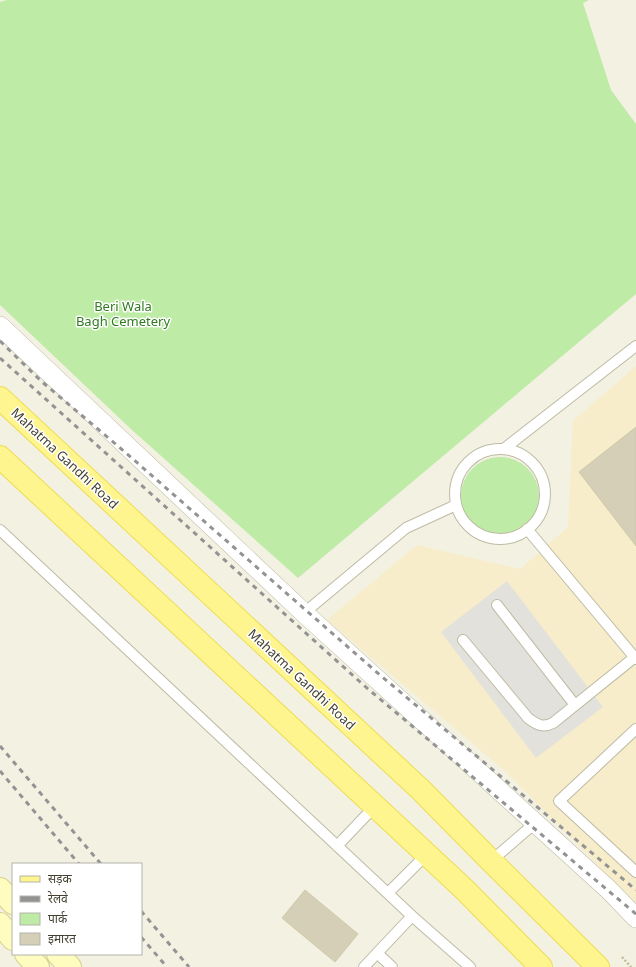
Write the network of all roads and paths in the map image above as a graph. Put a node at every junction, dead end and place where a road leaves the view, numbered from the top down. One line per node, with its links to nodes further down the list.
1 (0, 326): 10 (street)
2 (636, 346): 4 (lane)
3 (0, 398): 19 (main road, Mahatma Gandhi Road)
4 (505, 448): 6 (lane); 7 (lane)
5 (0, 457): 15 (main road)
6 (456, 505): 7 (lane); 10 (lane)
7 (528, 529): 12 (lane)
8 (0, 530): 17 (lane)
9 (497, 605): 13 (lane)
10 (304, 613): 16 (street)
11 (463, 640): 13 (lane)
12 (635, 658): 13 (lane)
13 (575, 705)
14 (636, 729): 20 (lane)
15 (375, 806): 17 (lane); 18 (main road)
16 (535, 823): 19 (lane); 25 (street)
17 (337, 846): 22 (lane)
18 (427, 854): 22 (lane); 37 (main road)
19 (490, 861): 38 (main road, Mahatma Gandhi Road)
20 (636, 872)
21 (0, 889): 23 (main road)
22 (388, 893): 24 (lane)
23 (12, 902)
24 (412, 916): 28 (lane); 36 (lane)
25 (636, 918)
26 (0, 924): 27 (main road)
27 (12, 938)
28 (377, 953): 34 (lane); 35 (lane)
29 (27, 955): 32 (main road)
30 (59, 955): 33 (main road)
31 (622, 957): 39 (path)
32 (38, 967)
33 (70, 967)
34 (364, 967)
35 (392, 967)
36 (470, 967)
37 (541, 967)
38 (598, 967)
39 (631, 967)

